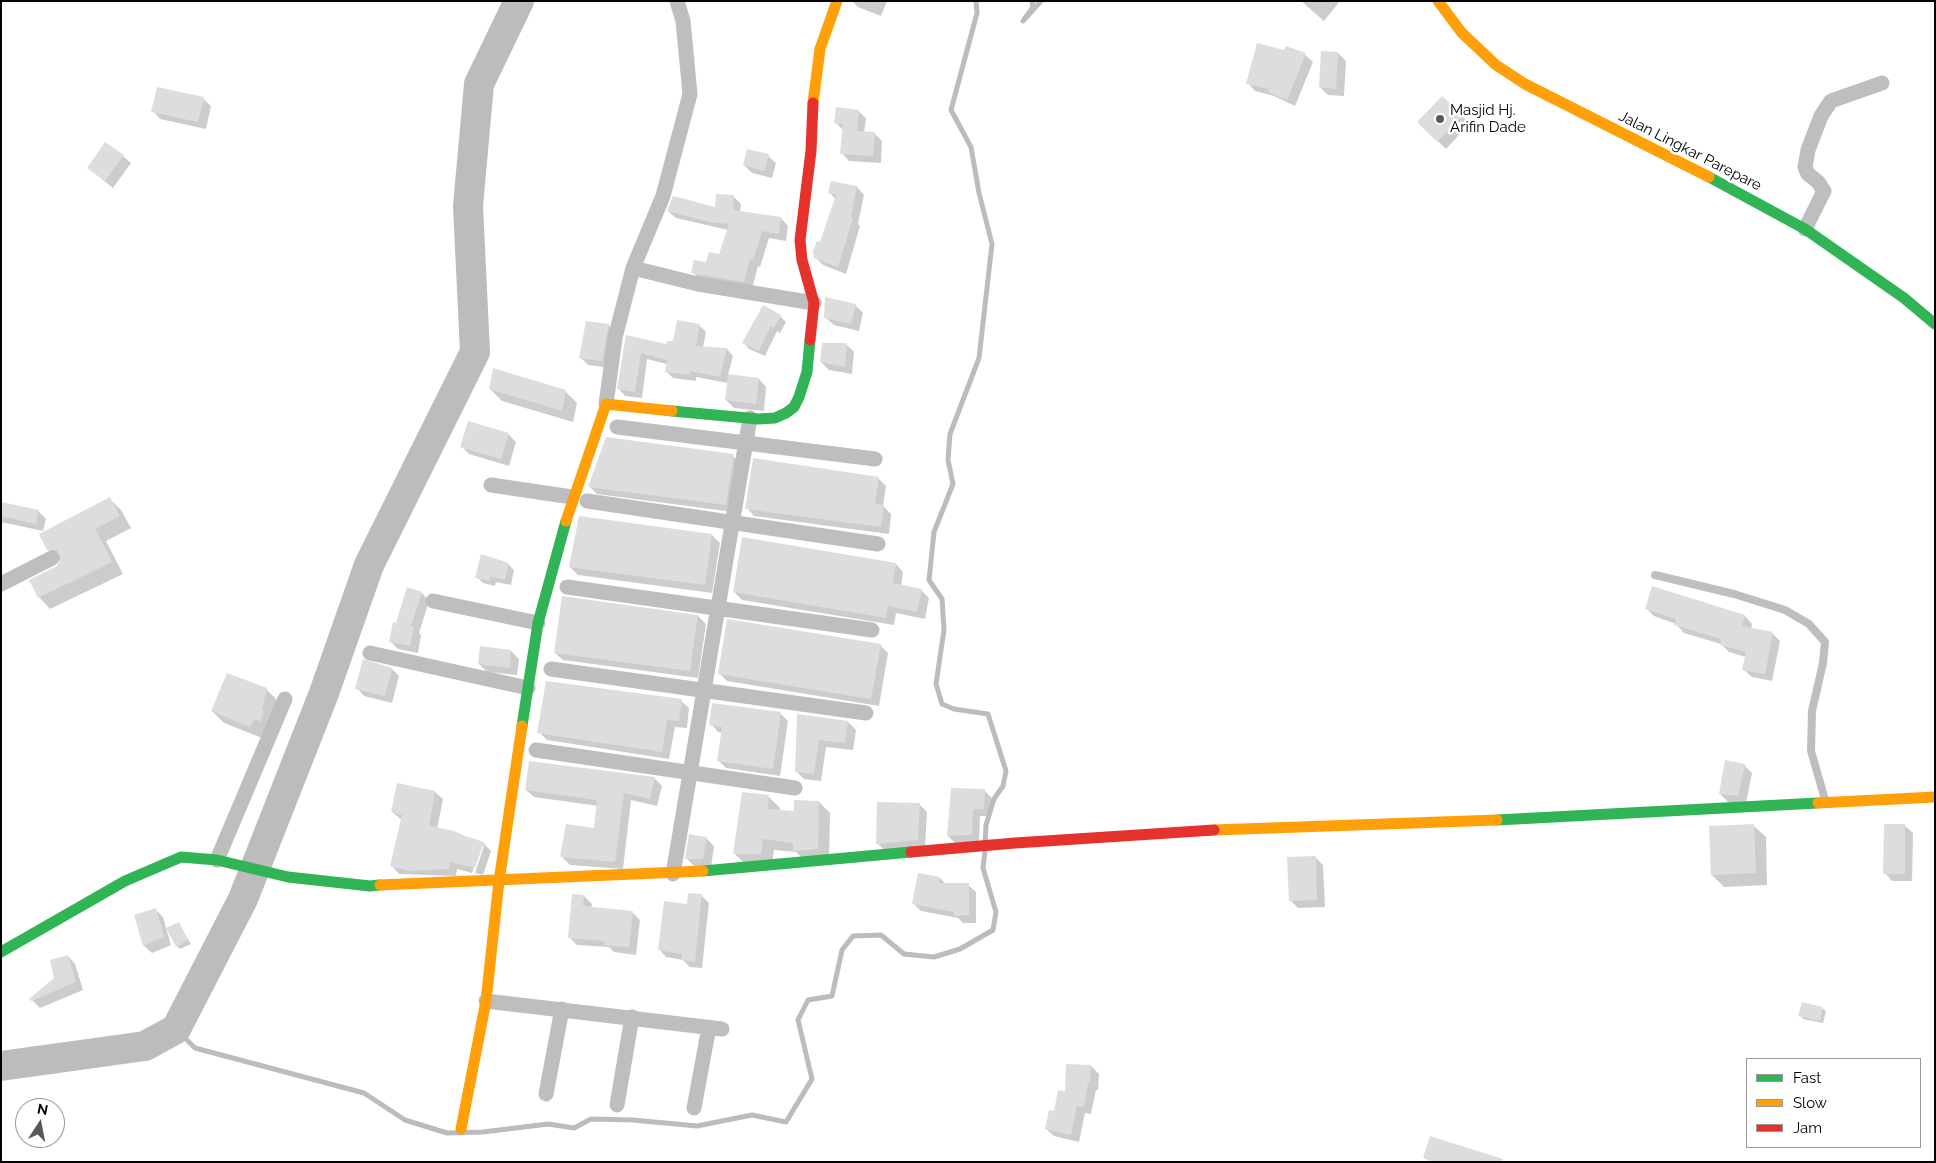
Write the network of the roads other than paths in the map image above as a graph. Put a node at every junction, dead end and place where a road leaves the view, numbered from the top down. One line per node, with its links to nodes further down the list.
1 (677, 1): 6 (street)
2 (837, 1): 7 (main road)
3 (1438, 1): 5 (main road, Jalan Lingkar Parepare)
4 (1882, 83): 5 (street)
5 (1805, 229): 8 (main road, Jalan Lingkar Parepare)
6 (633, 268): 7 (street); 9 (street)
7 (814, 303): 10 (main road)
8 (1935, 324)
9 (606, 404): 10 (main road); 15 (main road)
10 (750, 418): 12 (street)
11 (617, 427): 12 (street)
12 (747, 443): 13 (street); 16 (street)
13 (875, 459)
14 (491, 485): 15 (street)
15 (580, 499): 16 (street); 24 (main road)
16 (733, 522): 17 (street); 23 (street)
17 (878, 544)
18 (52, 558): 20 (street)
19 (1655, 576): 36 (lane)
20 (1, 584)
21 (567, 588): 23 (street)
22 (432, 601): 24 (street)
23 (718, 609): 25 (street); 29 (street)
24 (538, 623): 28 (main road)
25 (872, 630)
26 (370, 653): 28 (street)
27 (551, 669): 29 (street)
28 (528, 688): 39 (main road)
29 (704, 690): 31 (street); 33 (street)
30 (285, 699): 37 (street)
31 (866, 713)
32 (536, 750): 33 (street)
33 (690, 773): 34 (street); 38 (street)
34 (795, 788)
35 (1935, 796): 36 (main road)
36 (1826, 802): 38 (main road)
37 (217, 860): 39 (main road); 40 (main road)
38 (673, 874): 39 (main road)
39 (499, 881): 41 (main road)
40 (1, 952)
41 (486, 1002): 42 (street); 47 (main road)
42 (562, 1009): 43 (street); 44 (street)
43 (632, 1017): 45 (street); 46 (street)
44 (546, 1094)
45 (617, 1105)
46 (694, 1108)
47 (460, 1128)

